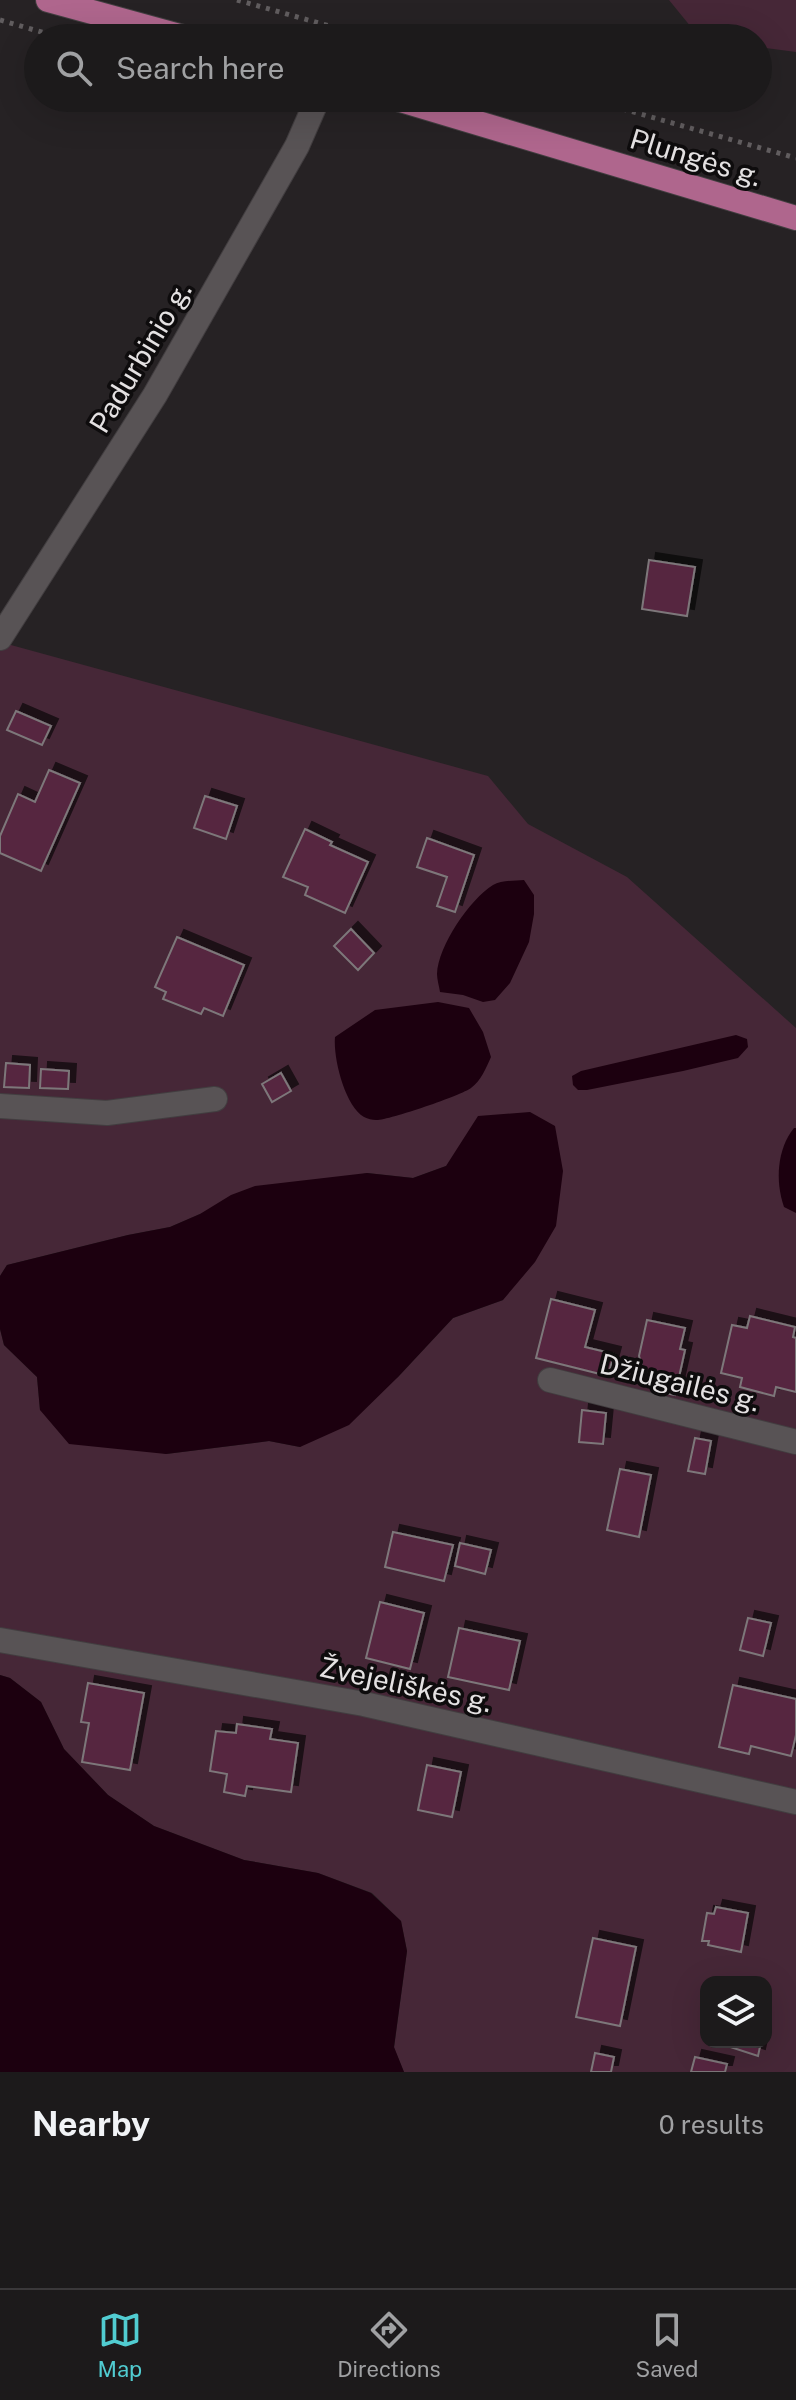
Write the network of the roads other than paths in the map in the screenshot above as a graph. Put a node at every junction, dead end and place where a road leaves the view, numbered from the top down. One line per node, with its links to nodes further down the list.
1 (48, 0): 2 (main road)
2 (136, 24)
3 (312, 112): 6 (street, Padurbinio g.)
4 (441, 112): 5 (main road, Plungės g.)
5 (796, 218)
6 (0, 638)
7 (215, 1099): 8 (street)
8 (0, 1106)
9 (550, 1380): 10 (street, Džiugailės g.)
10 (796, 1442)
11 (0, 1640): 12 (street, Žvejeliškės g.)
12 (796, 1802)

